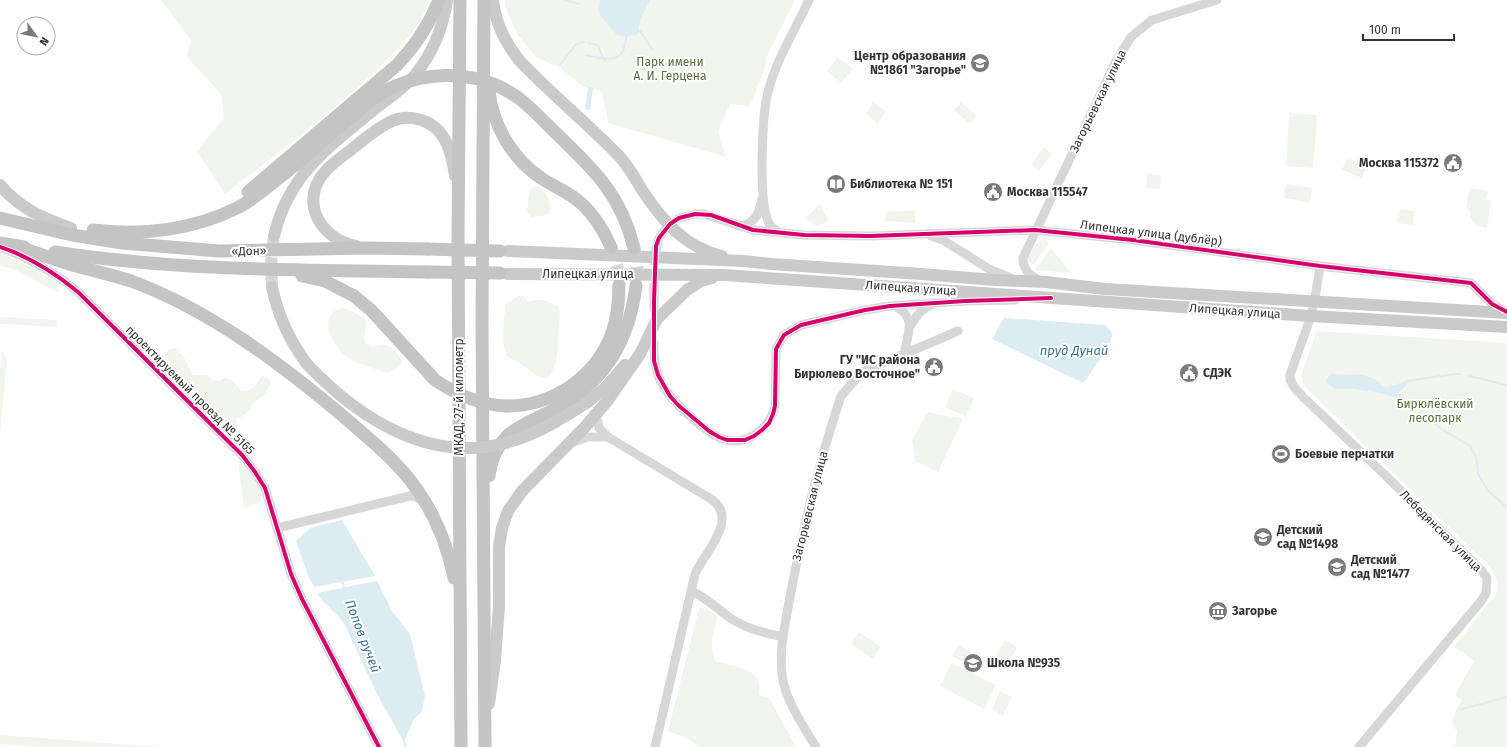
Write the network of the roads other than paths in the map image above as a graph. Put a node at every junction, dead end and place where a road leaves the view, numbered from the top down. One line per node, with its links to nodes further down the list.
1 (439, 0): 15 (highway)
2 (447, 0): 22 (main road)
3 (460, 0): 12 (highway, МКАД, 27-й километр)
4 (484, 0): 9 (highway)
5 (493, 0): 31 (main road)
6 (809, 0): 11 (street)
7 (1217, 0): 8 (street, Загорьевская улица)
8 (1204, 2): 18 (street, Загорьевская улица)
9 (483, 15): 26 (highway); 60 (highway, МКАД, 27-й километр)
10 (0, 185): 17 (main road)
11 (763, 193): 16 (street); 20 (street)
12 (458, 198): 27 (main road); 63 (highway, МКАД, 27-й километр)
13 (679, 218): 16 (street, Липецкая улица (дублёр))
14 (4, 219): 17 (highway); 27 (highway, «Дон»)
15 (186, 225): 17 (highway); 28 (highway, bridge)
16 (741, 226): 20 (street, Липецкая улица (дублёр))
17 (71, 228)
18 (1035, 230): 21 (street, Липецкая улица (дублёр)); 32 (street, Липецкая улица (дублёр)); 37 (street, Загорьевская улица)
19 (664, 231): 30 (street)
20 (781, 234): 21 (street, Липецкая улица (дублёр))
21 (911, 235): 36 (street)
22 (274, 236)
23 (0, 243): 24 (highway, «Дон»)
24 (16, 246): 33 (highway, «Дон»); 59 (highway)
25 (0, 247): 61 (street, проектируемый проезд № 5165)
26 (611, 247)
27 (365, 248): 29 (highway, «Дон», bridge)
28 (634, 248)
29 (504, 251): 31 (main road, Липецкая улица)
30 (655, 253)
31 (744, 261): 36 (main road, Липецкая улица)
32 (1320, 266): 44 (street); 48 (street, Липецкая улица (дублёр))
33 (267, 270): 34 (highway, «Дон», bridge); 38 (highway, bridge)
34 (504, 273): 35 (main road, Липецкая улица)
35 (724, 275): 42 (main road, Липецкая улица); 49 (main road)
36 (1018, 281): 37 (main road, Липецкая улица)
37 (1046, 282): 43 (main road, Липецкая улица)
38 (619, 285)
39 (636, 285): 60 (highway)
40 (272, 287): 49 (main road, bridge)
41 (654, 292): 49 (street)
42 (1051, 298): 45 (street); 47 (main road, Липецкая улица)
43 (1272, 299): 44 (main road, Липецкая улица); 47 (street)
44 (1314, 301): 48 (main road, Липецкая улица); 50 (street)
45 (935, 303): 46 (street); 52 (street)
46 (896, 306): 52 (street); 54 (street)
47 (1271, 313): 50 (main road, Липецкая улица)
48 (1507, 313)
49 (655, 314): 56 (main road)
50 (1311, 316): 51 (main road, Липецкая улица); 71 (street, Лебедянская улица)
51 (1507, 327)
52 (909, 328): 55 (street)
53 (958, 331): 55 (street, Загорьевская улица)
54 (654, 343)
55 (904, 354): 64 (street, Загорьевская улица)
56 (596, 415): 57 (street); 58 (main road)
57 (608, 438): 58 (street); 62 (street)
58 (569, 444): 65 (main road)
59 (425, 502): 61 (street); 63 (highway)
60 (484, 519): 65 (highway, МКАД, 27-й километр)
61 (278, 528): 66 (street, проектируемый проезд № 5165)
62 (691, 591): 64 (street); 69 (street)
63 (460, 619): 67 (highway, МКАД, 27-й километр)
64 (783, 637): 70 (street, Загорьевская улица)
65 (485, 729): 68 (highway, МКАД, 27-й километр)
66 (379, 747)
67 (461, 747)
68 (485, 747)
69 (655, 747)
70 (816, 747)
71 (1359, 747)

